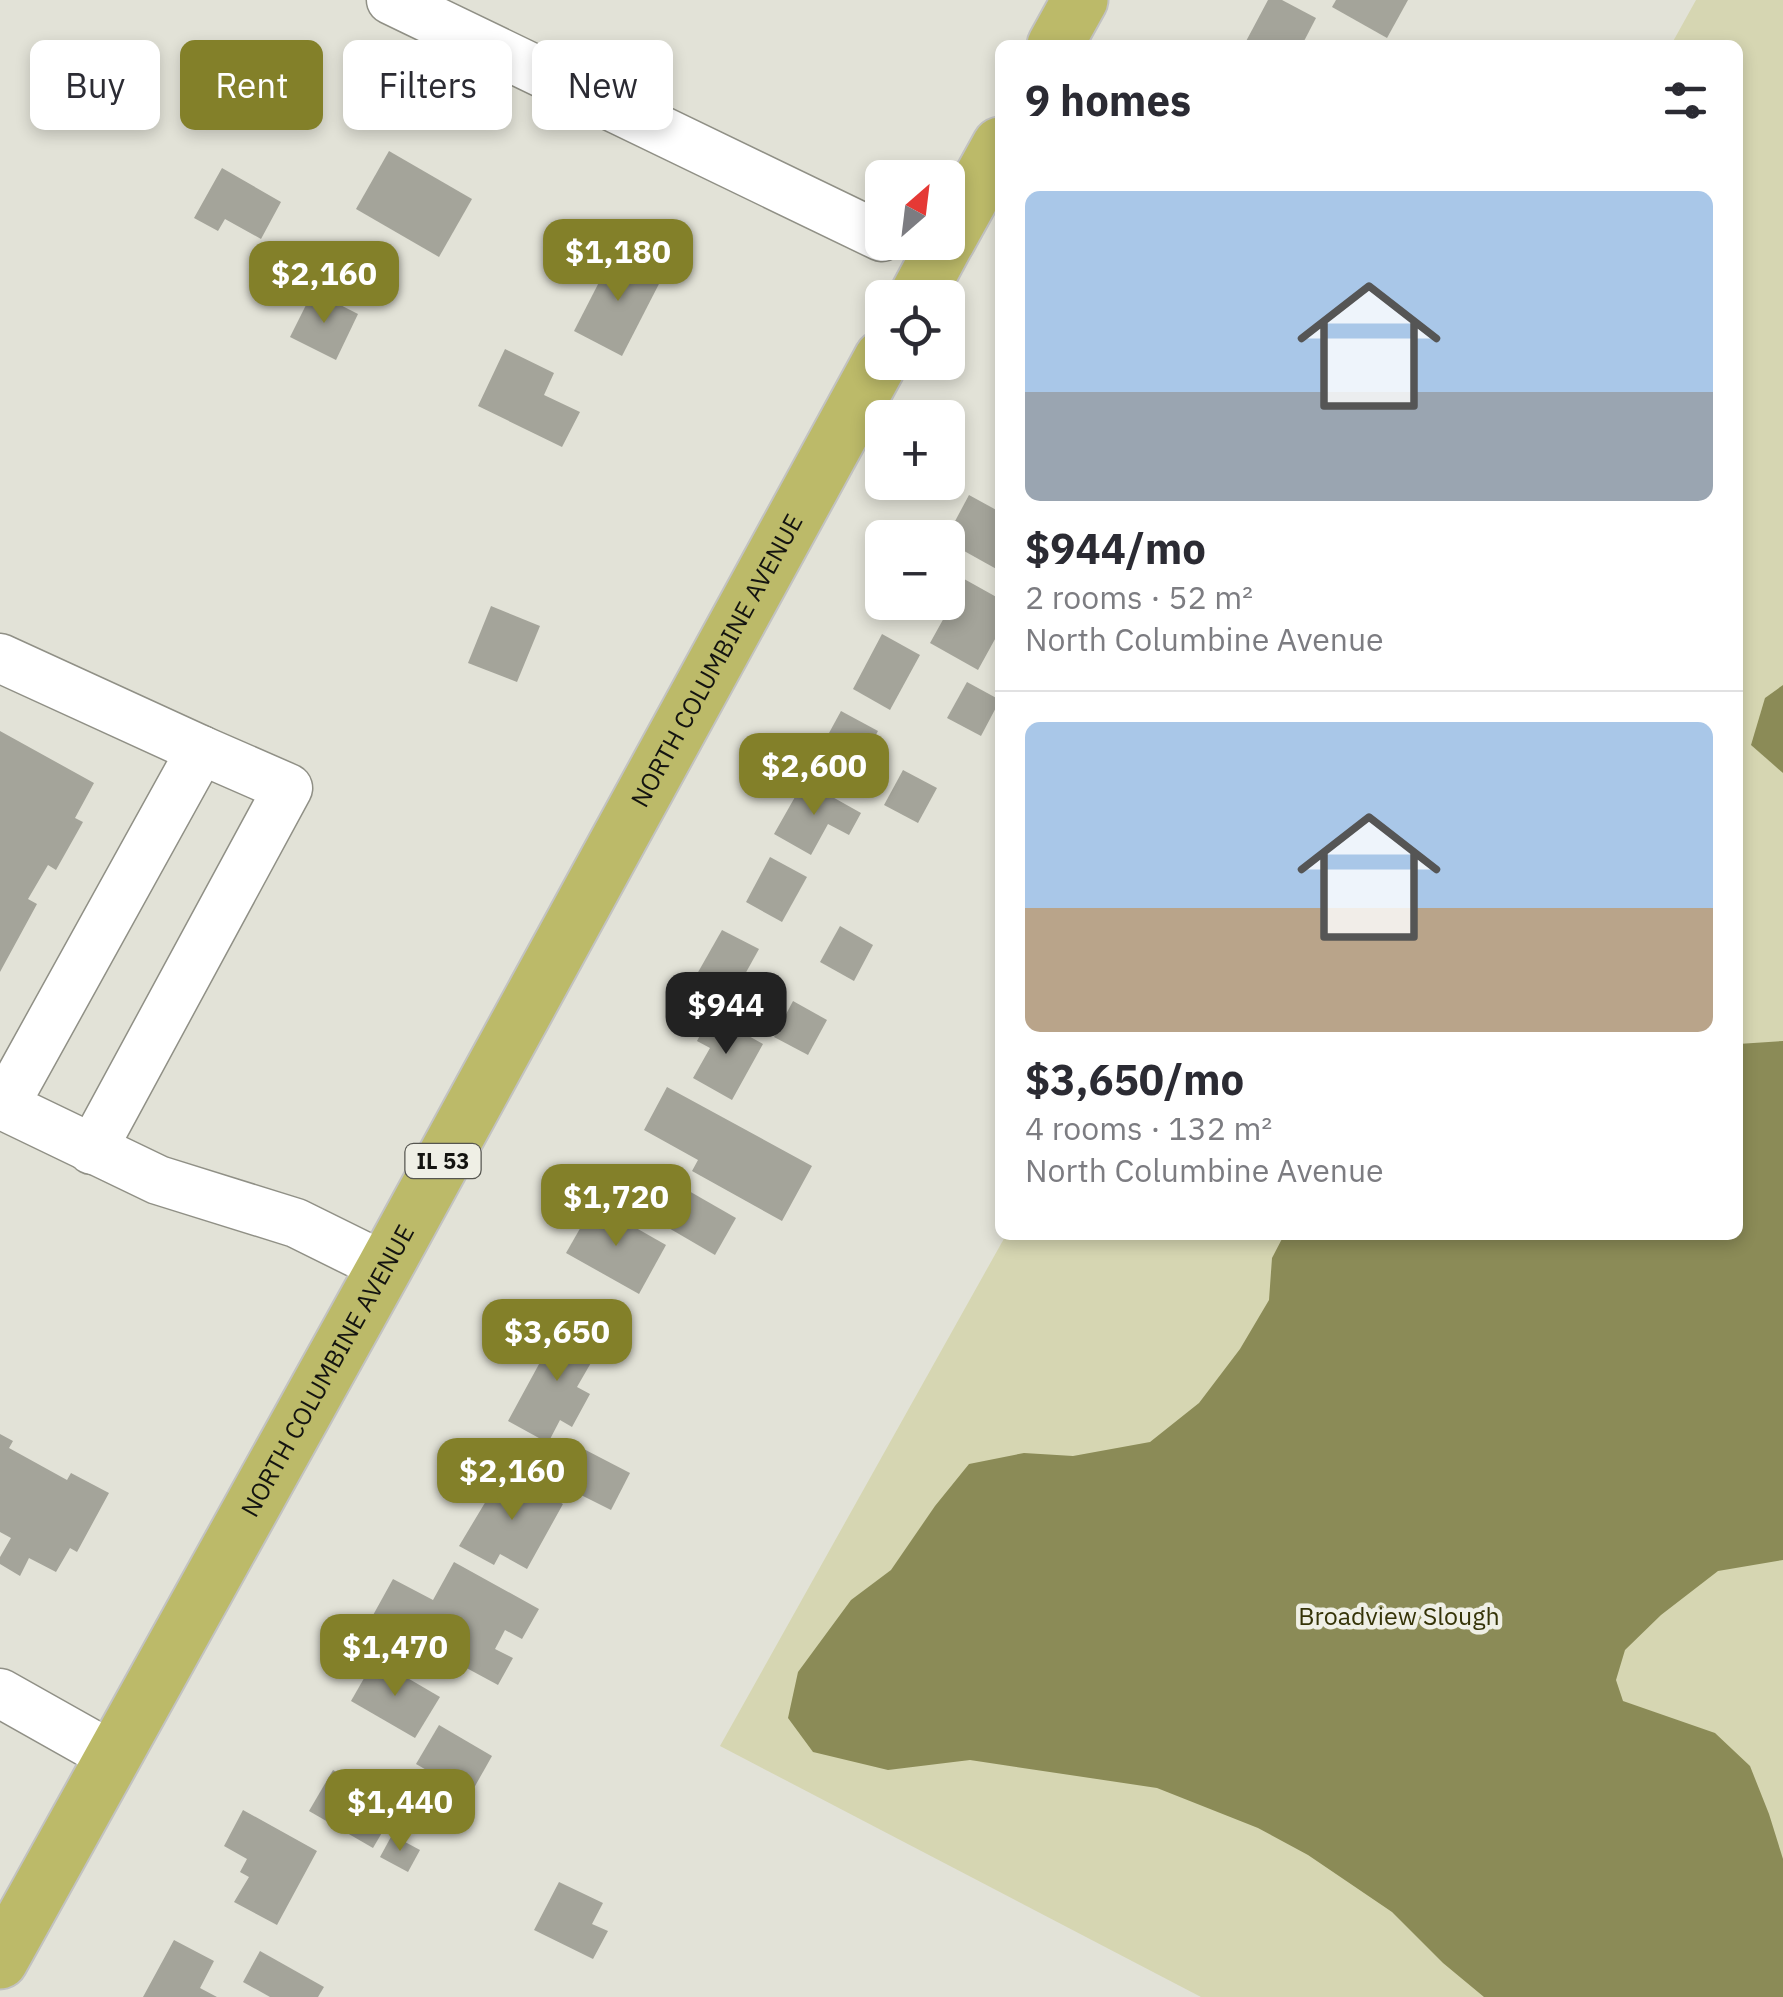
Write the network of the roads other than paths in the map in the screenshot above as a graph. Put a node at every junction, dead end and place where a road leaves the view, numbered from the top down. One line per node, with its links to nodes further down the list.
1 (391, 0): 6 (street)
2 (1080, 0): 3 (main road)
3 (1058, 40)
4 (995, 153): 5 (main road)
5 (965, 199)
6 (865, 230)
7 (870, 380): 11 (main road, NORTH COLUMBINE AVENUE / IL 53)
8 (0, 658): 9 (street)
9 (201, 750): 10 (street); 10 (street)
10 (92, 1150): 11 (street)
11 (385, 1267): 13 (main road, NORTH COLUMBINE AVENUE / IL 53)
12 (0, 1692): 13 (street)
13 (112, 1756): 14 (main road, NORTH COLUMBINE AVENUE / IL 53)
14 (0, 1961)

